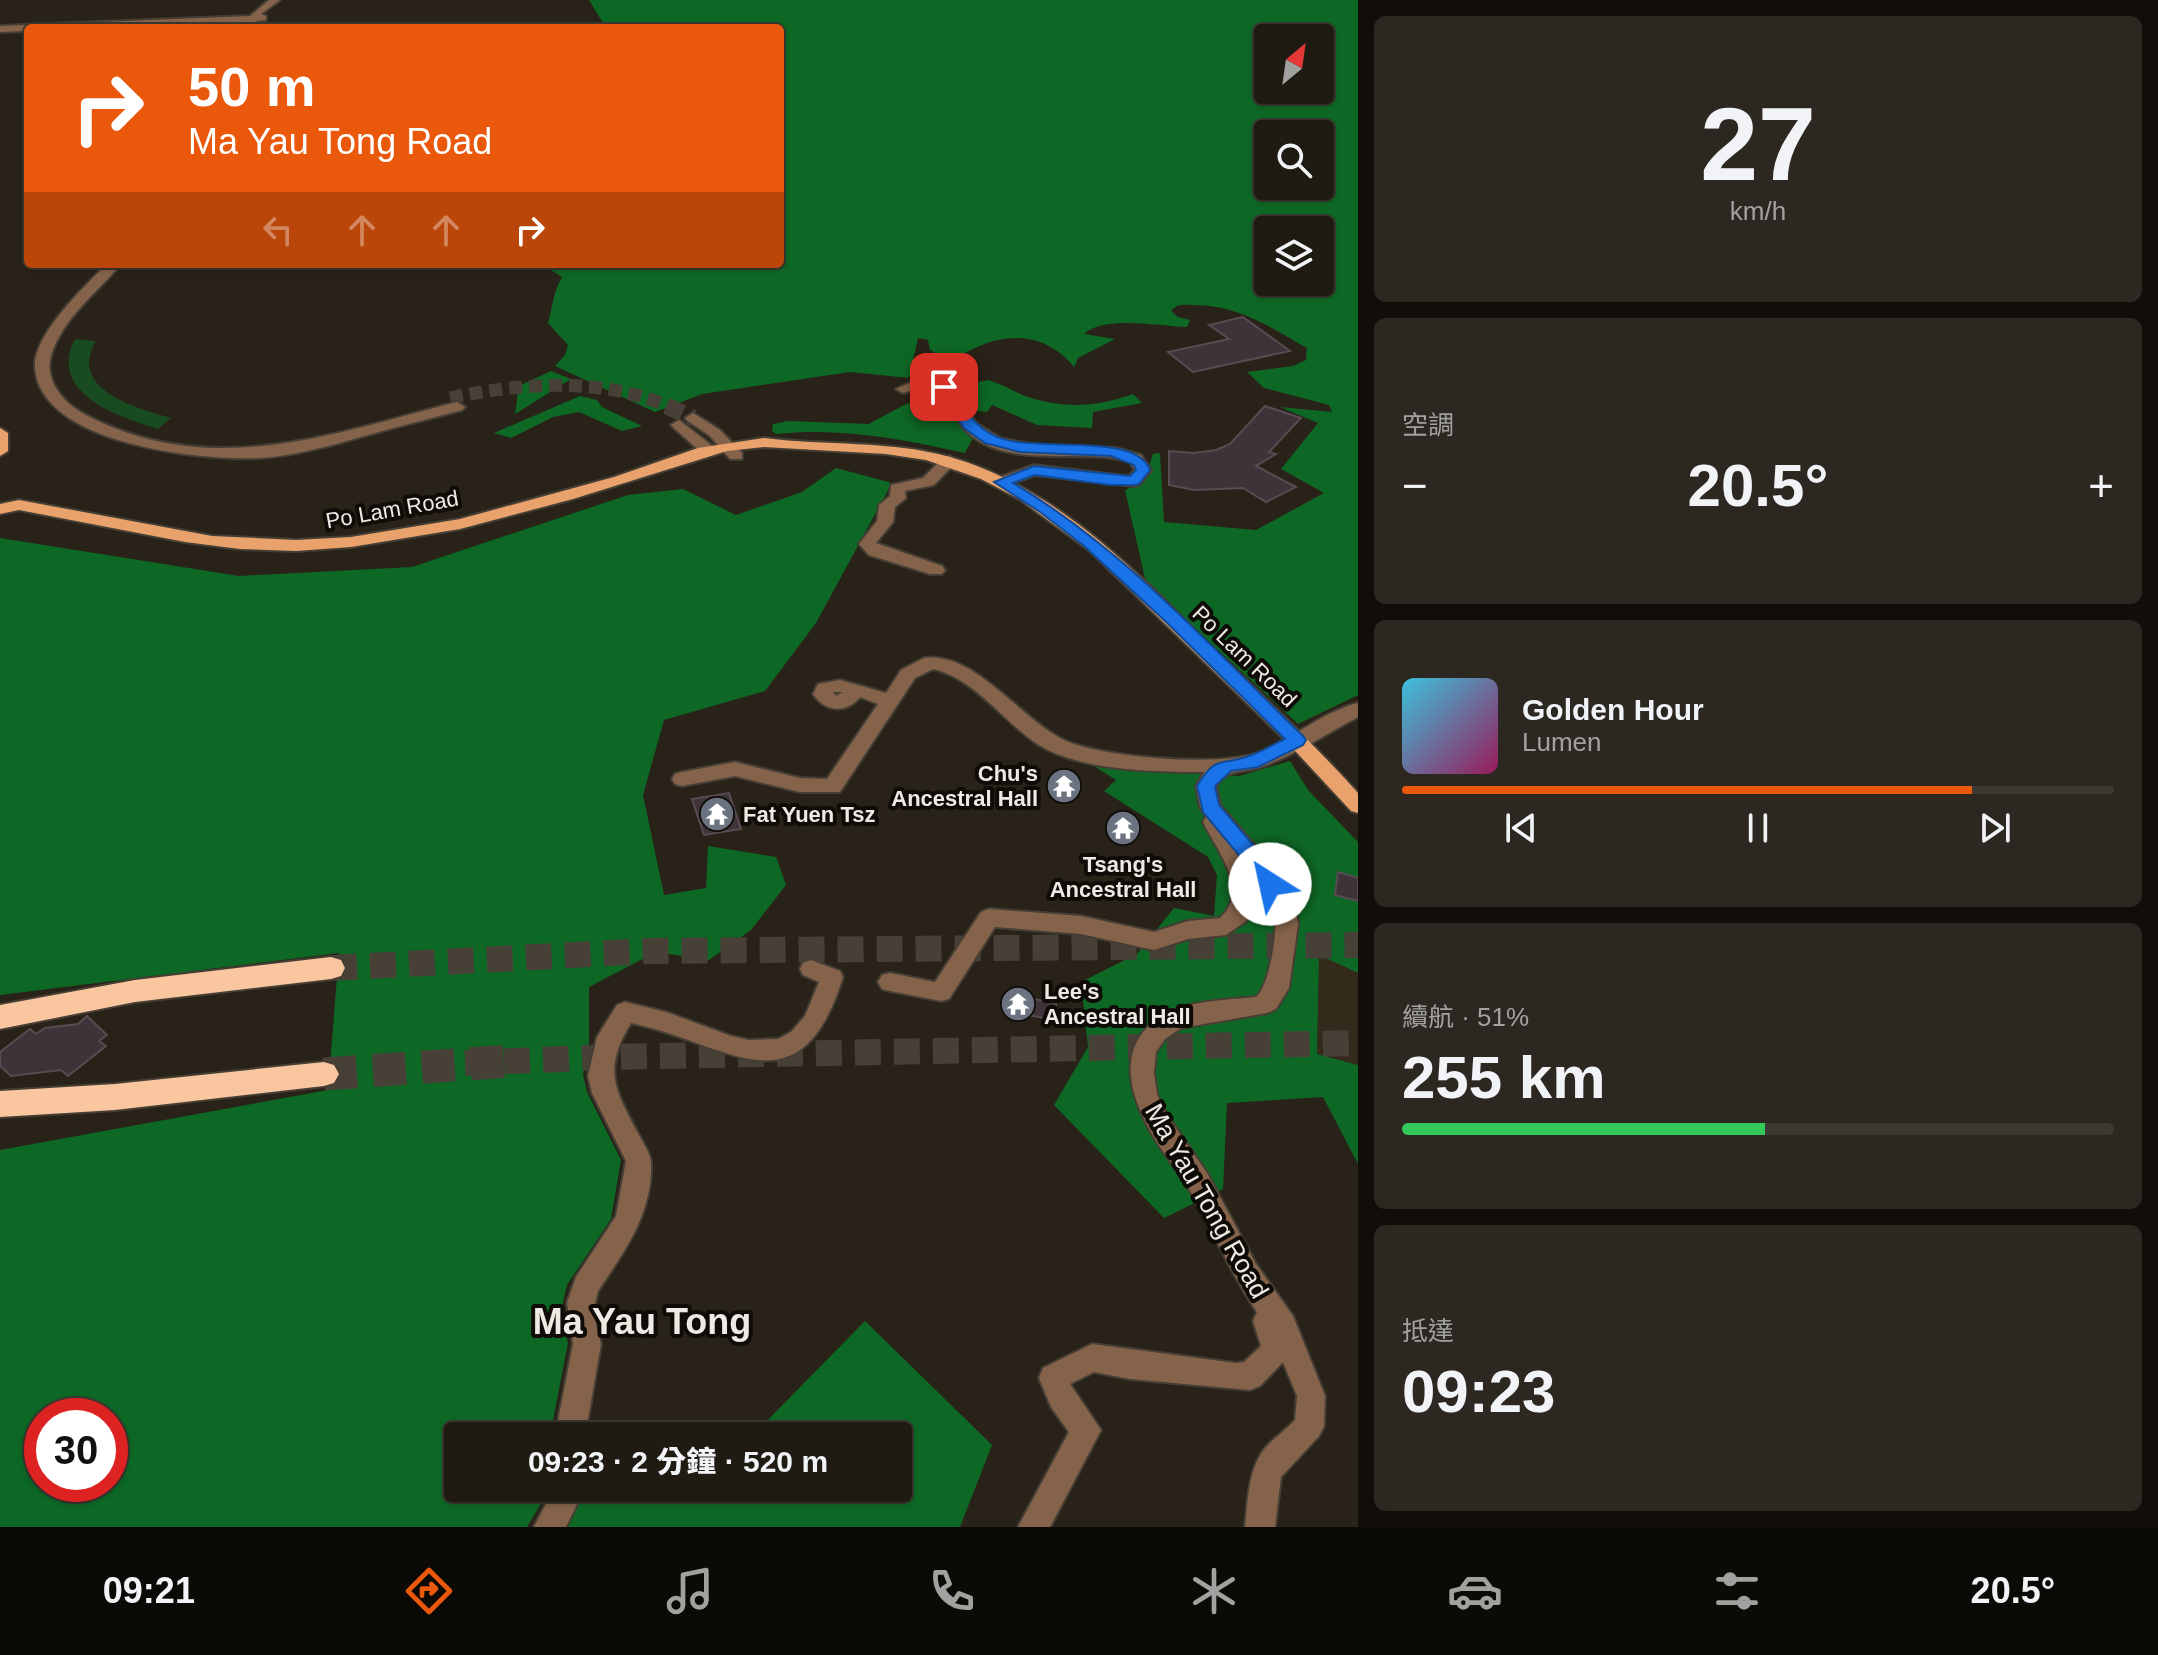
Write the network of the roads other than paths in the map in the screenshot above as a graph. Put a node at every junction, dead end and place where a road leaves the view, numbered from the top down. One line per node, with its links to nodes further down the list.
1 (275, 0): 2 (street)
2 (258, 21): 3 (street)
3 (158, 24)
4 (24, 28): 5 (street)
5 (0, 29)
6 (111, 268): 8 (street)
7 (903, 389): 15 (street)
8 (453, 403)
9 (0, 433): 11 (main road)
10 (705, 447): 12 (main road); 12 (street); 14 (main road, Po Lam Road)
11 (0, 451)
12 (732, 452): 13 (main road, Po Lam Road); 14 (main road, Po Lam Road)
13 (949, 461): 15 (main road, Po Lam Road); 19 (street)
14 (673, 464): 17 (main road, Po Lam Road)
15 (1001, 482): 23 (main road, Po Lam Road)
16 (0, 496): 17 (main road, Po Lam Road)
17 (19, 505): 18 (main road, Po Lam Road)
18 (0, 509)
19 (936, 570)
20 (855, 690): 21 (street)
21 (890, 701): 24 (street); 25 (street)
22 (1358, 709): 23 (street)
23 (1297, 740): 24 (street); 26 (main road, Po Lam Road)
24 (1226, 765): 27 (street)
25 (682, 779)
26 (1358, 806)
27 (1210, 807): 30 (street); 34 (street, Ma Yau Tong Road)
28 (331, 968): 31 (highway)
29 (811, 969): 35 (street)
30 (890, 982)
31 (0, 1017)
32 (324, 1074): 33 (highway)
33 (0, 1104)
34 (1246, 1273): 38 (street); 39 (street, Ma Yau Tong Road)
35 (573, 1422)
36 (563, 1502): 37 (street)
37 (549, 1527)
38 (1033, 1527)
39 (1260, 1527)

